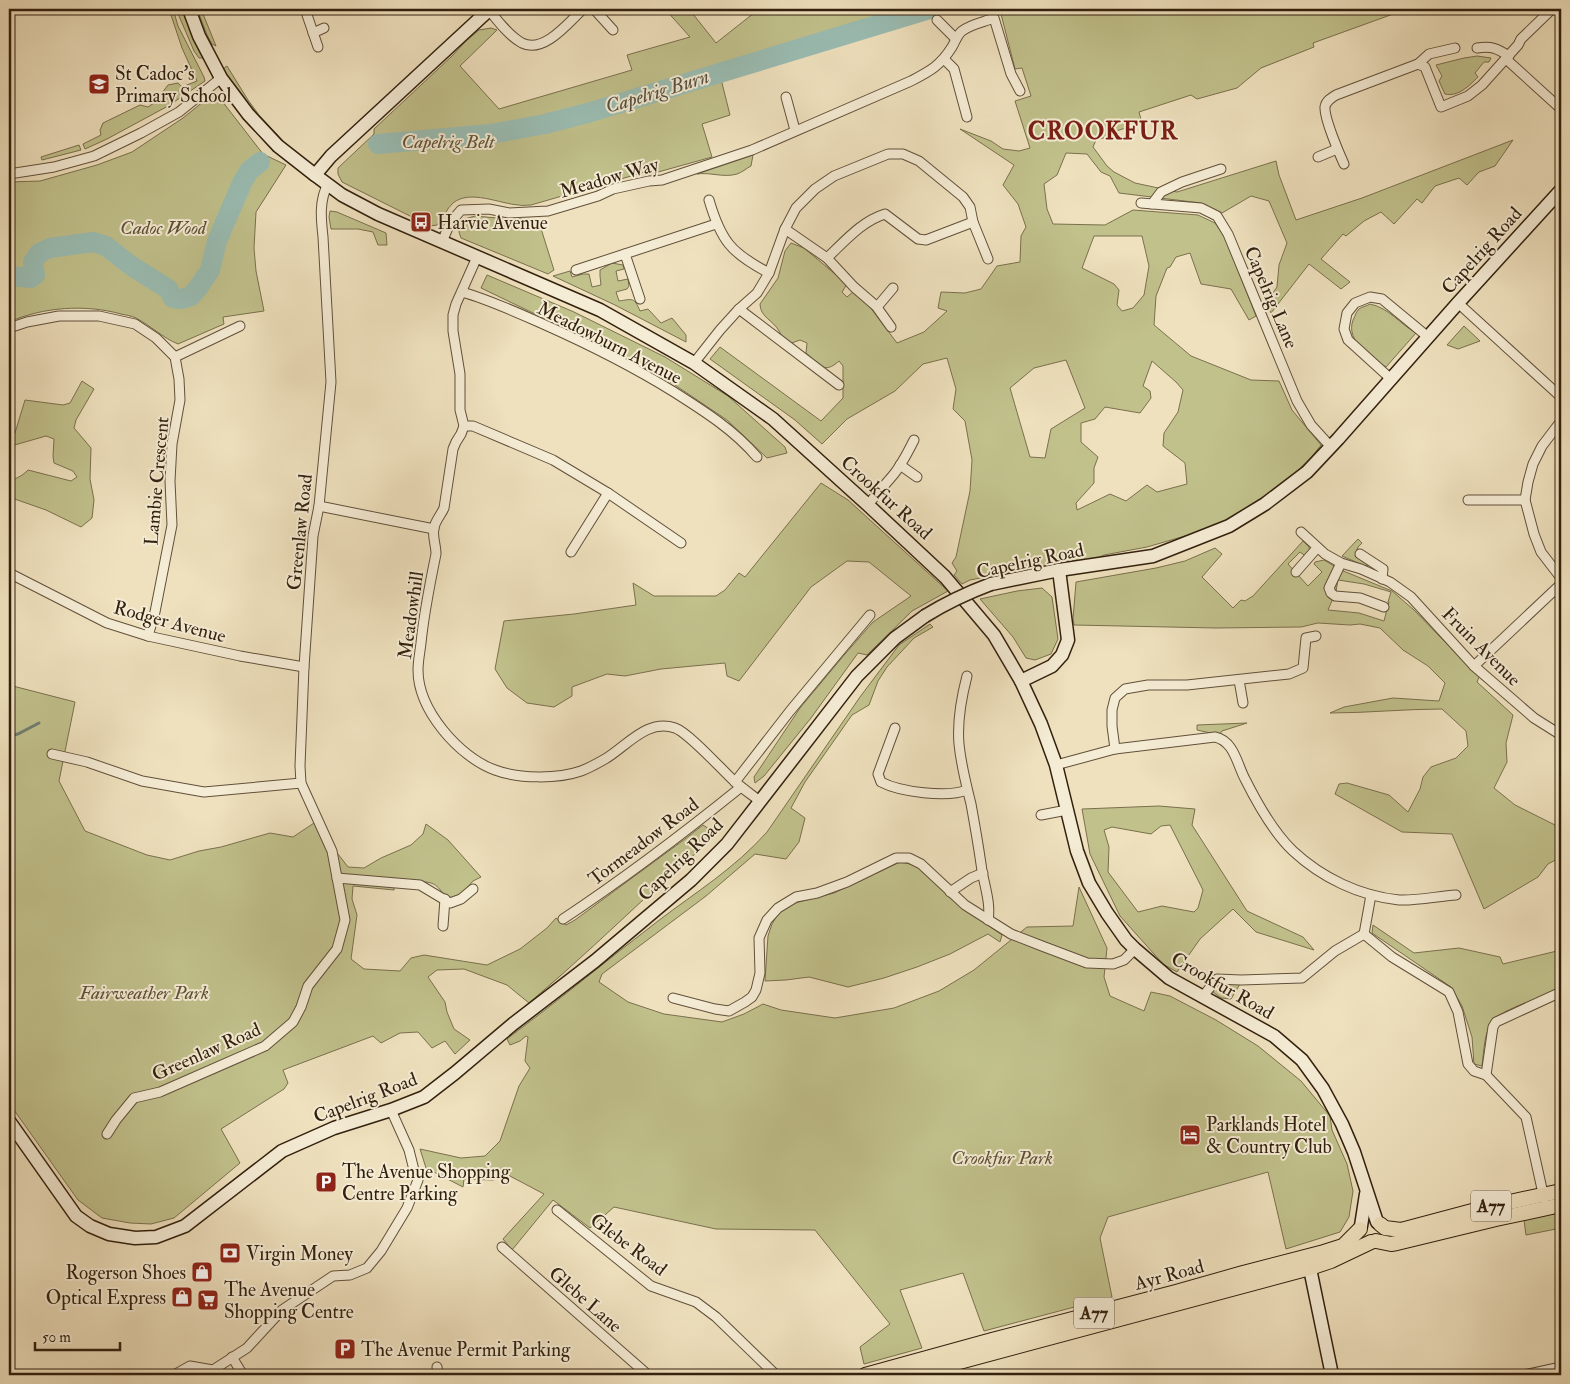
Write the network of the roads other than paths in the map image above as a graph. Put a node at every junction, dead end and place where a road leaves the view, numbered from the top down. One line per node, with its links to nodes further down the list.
1 (189, 9): 18 (street, Crookfur Road)
2 (305, 9): 10 (street)
3 (583, 9): 6 (street)
4 (594, 9): 9 (street)
5 (1552, 9): 15 (street)
6 (490, 10): 29 (street)
7 (938, 20): 11 (street)
8 (324, 28): 10 (street)
9 (613, 30)
10 (313, 33): 12 (street)
11 (956, 39): 16 (street, Meadow Way); 19 (street, Meadow Way)
12 (318, 47)
13 (1455, 48): 17 (street)
14 (1477, 48): 15 (street)
15 (1508, 58): 17 (street); 21 (street)
16 (944, 59): 22 (street); 23 (street, Meadow Way)
17 (1418, 64): 24 (street)
18 (221, 78): 28 (street); 29 (street, Crookfur Road)
19 (1020, 91)
20 (786, 97): 23 (street)
21 (1561, 109)
22 (966, 117)
23 (795, 130): 38 (street, Meadow Way)
24 (1337, 149): 25 (street); 26 (street)
25 (1318, 157)
26 (1344, 164)
27 (1221, 169): 34 (street)
28 (9, 174)
29 (315, 175): 30 (street, Crookfur Road)
30 (328, 184): 38 (street, Crookfur Road); 71 (street, Greenlaw Road)
31 (1561, 190): 48 (street, Capelrig Road)
32 (709, 200): 36 (street)
33 (1142, 203): 34 (street, Capelrig Lane)
34 (1152, 204): 63 (street, Capelrig Lane)
35 (973, 222): 37 (street); 41 (street); 42 (street)
36 (716, 224): 39 (street); 44 (street)
37 (785, 229): 41 (street); 44 (street)
38 (442, 242): 40 (street, Crookfur Road)
39 (625, 254): 43 (street); 47 (street)
40 (477, 257): 46 (street); 56 (street, Crookfur Road)
41 (827, 258): 49 (street)
42 (988, 259)
43 (576, 270)
44 (769, 273): 50 (street)
45 (893, 288): 49 (street)
46 (462, 292): 61 (street); 64 (street, Meadowburn Avenue)
47 (640, 298)
48 (1458, 303): 54 (street, Capelrig Road); 59 (street)
49 (877, 307): 52 (street)
50 (739, 309): 56 (street); 58 (street)
51 (240, 326): 55 (street)
52 (891, 327)
53 (9, 328): 55 (street)
54 (1428, 337): 57 (street, Capelrig Road); 57 (street)
55 (175, 357): 87 (street, Lambie Crescent)
56 (694, 363): 70 (street, Crookfur Road)
57 (1391, 379): 63 (street, Capelrig Road)
58 (839, 385)
59 (1561, 397)
60 (1561, 421): 69 (street)
61 (464, 426): 67 (street); 72 (street, Meadowhill)
62 (914, 440): 65 (street)
63 (1331, 447): 79 (street, Capelrig Road)
64 (757, 457)
65 (900, 465): 66 (street); 70 (street)
66 (917, 477)
67 (608, 493): 74 (street); 76 (street)
68 (1468, 500): 69 (street)
69 (1525, 500): 82 (street)
70 (868, 505): 93 (street, Crookfur Road)
71 (318, 506): 72 (street); 90 (street, Greenlaw Road)
72 (434, 528): 101 (street, Meadowhill)
73 (1301, 532): 75 (street, Fruin Avenue)
74 (681, 543)
75 (1317, 548): 78 (street, Fruin Avenue); 80 (street)
76 (571, 552)
77 (1360, 554): 83 (street, Fruin Avenue)
78 (1341, 562): 83 (street, Fruin Avenue); 85 (street)
79 (1059, 570): 93 (street); 103 (street, Capelrig Road, bridge)
80 (1296, 572)
81 (9, 573): 87 (street, Rodger Avenue)
82 (1561, 578)
83 (1382, 579): 89 (street, Fruin Avenue)
84 (1561, 584): 89 (street)
85 (1384, 607)
86 (870, 615): 101 (street, Tormeadow Road)
87 (148, 636): 90 (street, Rodger Avenue)
88 (1316, 636): 92 (street)
89 (1474, 666): 96 (street, Fruin Avenue)
90 (304, 667): 100 (street, Greenlaw Road)
91 (967, 676): 102 (street)
92 (1239, 680): 94 (street); 97 (street)
93 (1021, 681): 99 (street, Crookfur Road)
94 (1243, 703)
95 (895, 728): 102 (street)
96 (1561, 735)
97 (1115, 749): 99 (street); 111 (street)
98 (52, 754): 100 (street)
99 (1056, 764): 104 (street, Crookfur Road)
100 (301, 783): 107 (street, Greenlaw Road)
101 (738, 784): 103 (street, Meadowhill); 113 (street, Tormeadow Road)
102 (967, 790): 106 (street)
103 (761, 802): 122 (street, Capelrig Road)
104 (1067, 810): 105 (street); 117 (street, Crookfur Road)
105 (1041, 815)
106 (983, 873): 109 (street); 114 (street)
107 (337, 878): 112 (street); 124 (street, Greenlaw Road)
108 (473, 888): 112 (street)
109 (950, 892): 114 (street); 120 (street)
110 (1456, 894): 111 (street)
111 (1371, 895): 116 (street)
112 (446, 899): 115 (street)
113 (563, 919)
114 (988, 920): 117 (street)
115 (443, 926)
116 (1364, 934): 119 (street); 121 (street)
117 (1135, 949): 119 (street, Crookfur Road)
118 (1561, 992): 121 (street)
119 (1203, 996): 126 (street, Crookfur Road)
120 (672, 998)
121 (1486, 1075): 127 (street)
122 (392, 1110): 123 (street, Capelrig Road); 135 (street)
123 (9, 1121)
124 (107, 1134)
125 (1561, 1191): 127 (main road, A77)
126 (1366, 1192): 130 (street, Crookfur Road); 131 (street, Crookfur Road)
127 (1545, 1201): 128 (main road, A77); 130 (main road, A77); 132 (main road, A77)
128 (1561, 1205)
129 (557, 1210): 140 (street, Glebe Road)
130 (1378, 1223): 131 (main road); 132 (main road)
131 (1361, 1227): 132 (main road); 134 (main road, Ayr Road / A77)
132 (1373, 1242): 134 (main road, Ayr Road / A77)
133 (502, 1247): 139 (street, Glebe Lane)
134 (1309, 1263): 141 (main road, Ayr Road / A77); 142 (main road, Ayr Road / A77); 143 (street)
135 (232, 1358): 137 (street); 138 (street)
136 (1561, 1367): 144 (street)
137 (174, 1375)
138 (243, 1375)
139 (648, 1375)
140 (776, 1375)
141 (865, 1375)
142 (911, 1375)
143 (1332, 1375)
144 (1524, 1375)

